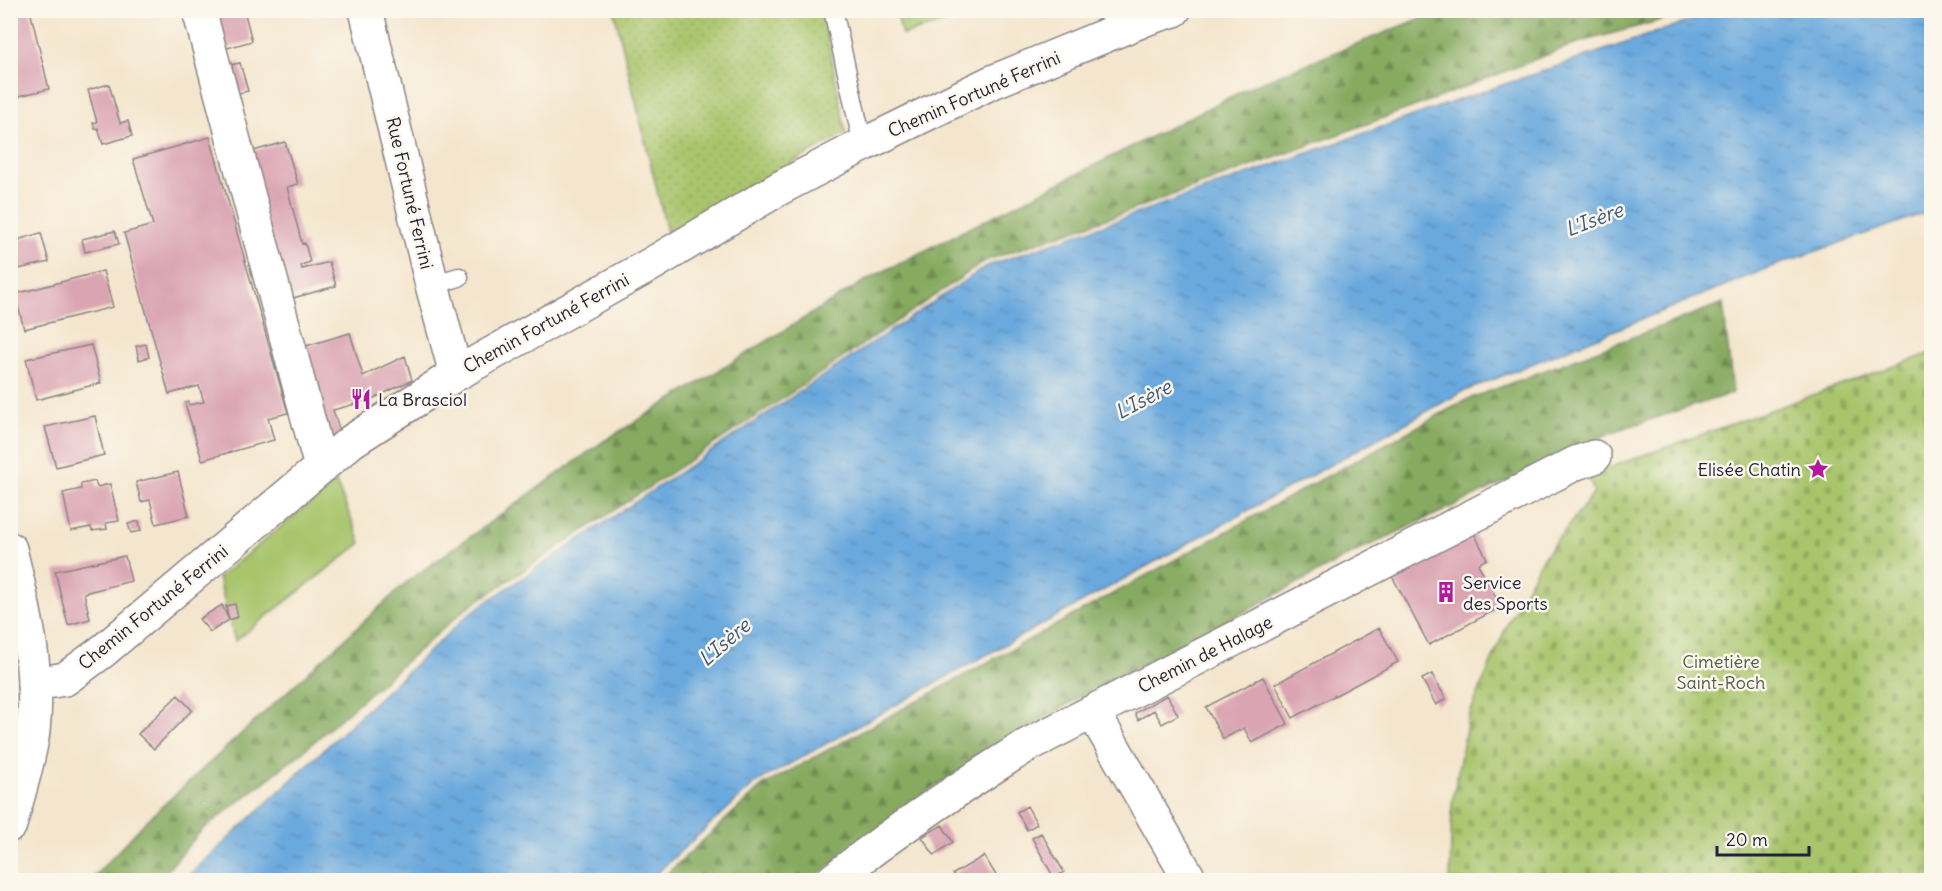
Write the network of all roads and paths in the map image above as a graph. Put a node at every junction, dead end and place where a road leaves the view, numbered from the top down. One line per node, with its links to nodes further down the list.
1 (199, 10): 8 (street)
2 (366, 10): 6 (street, Rue Fortuné Ferrini)
3 (833, 10): 5 (lane)
4 (1174, 10): 5 (street, Chemin Fortuné Ferrini)
5 (862, 145): 6 (street, Chemin Fortuné Ferrini)
6 (456, 374): 8 (street, Chemin Fortuné Ferrini)
7 (1594, 457): 11 (street, Chemin de Halage)
8 (321, 468): 10 (street, Chemin Fortuné Ferrini)
9 (10, 549): 10 (street)
10 (34, 684): 12 (street)
11 (1093, 712): 13 (street, Chemin de Halage); 14 (street)
12 (10, 825)
13 (833, 880)
14 (1190, 880)

